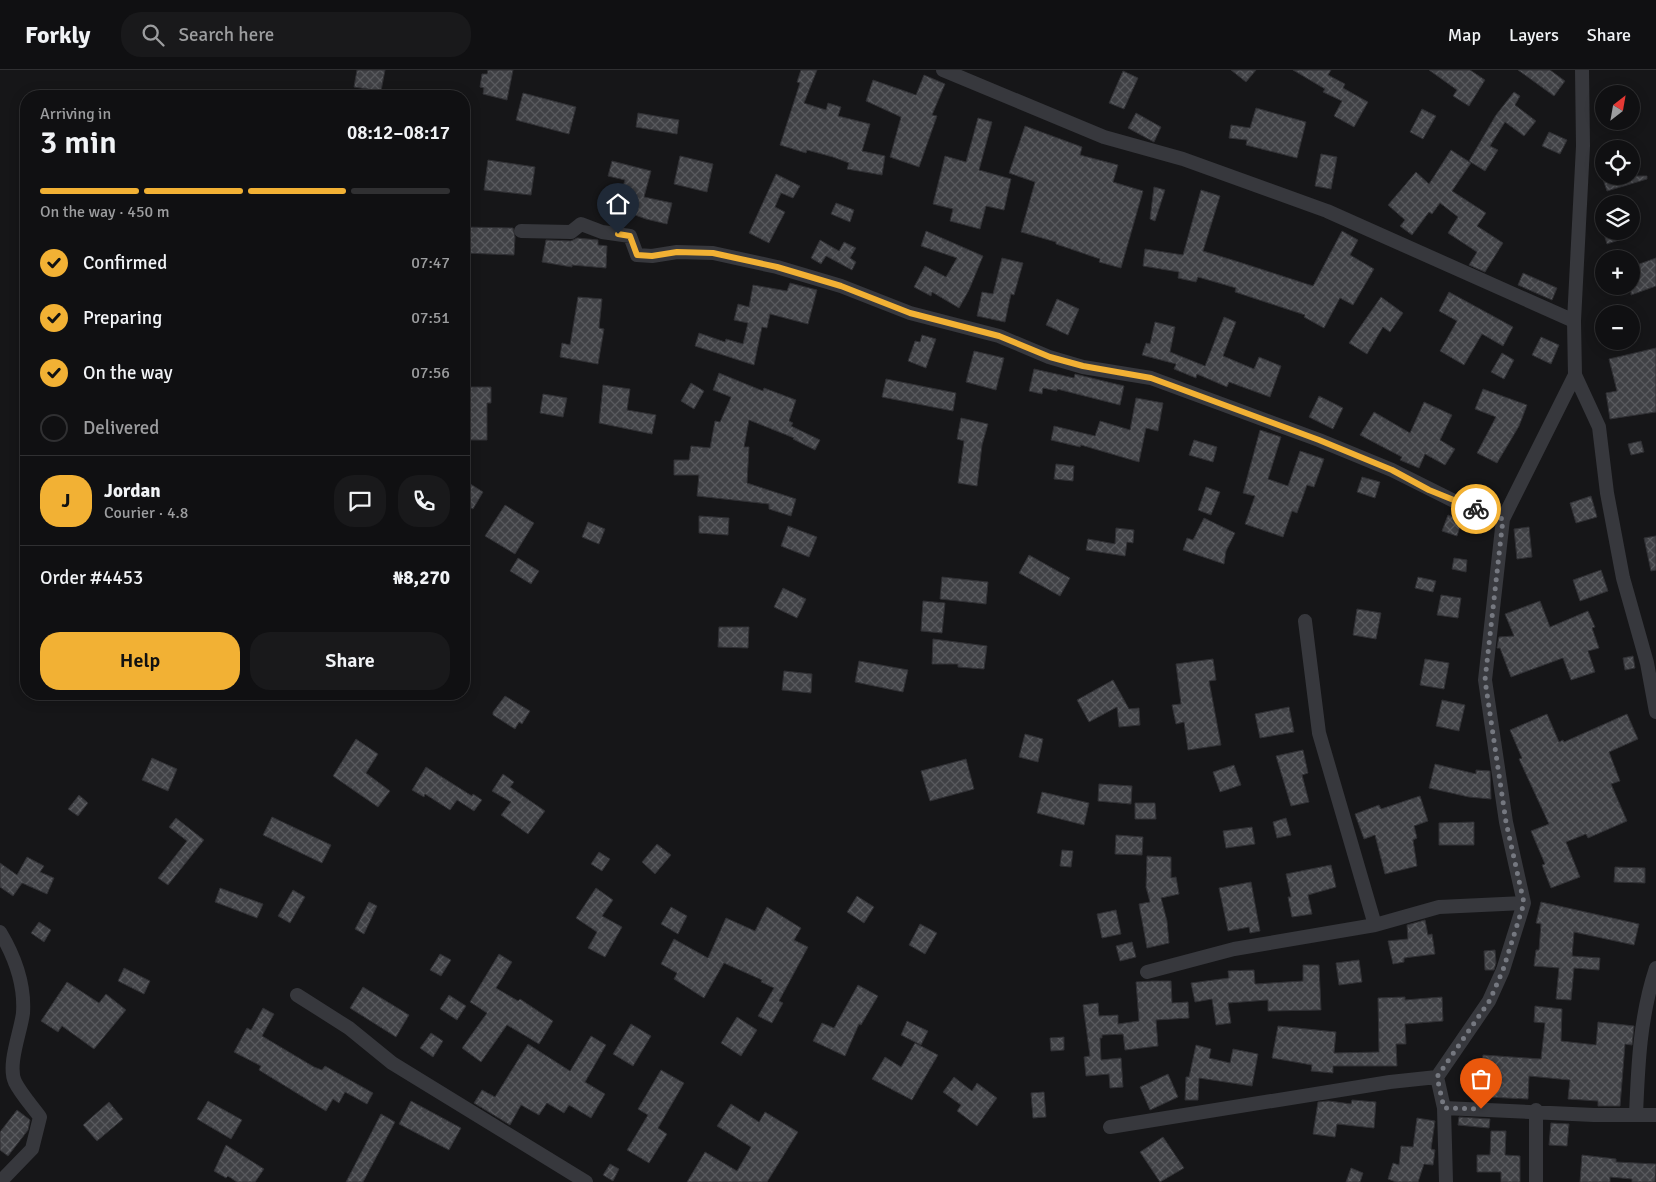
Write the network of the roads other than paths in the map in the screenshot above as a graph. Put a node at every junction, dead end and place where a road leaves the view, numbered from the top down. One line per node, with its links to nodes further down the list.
1 (943, 70): 4 (street)
2 (1582, 70): 4 (street)
3 (520, 231): 6 (street)
4 (1574, 321): 5 (street)
5 (1575, 375): 6 (street); 8 (street)
6 (1503, 519): 9 (street)
7 (1305, 620): 10 (street)
8 (1656, 712)
9 (1524, 903): 10 (street); 15 (street)
10 (1375, 926): 13 (street)
11 (0, 932): 21 (street)
12 (1656, 968): 19 (street)
13 (1147, 972)
14 (297, 996): 22 (street)
15 (1437, 1077): 16 (street); 20 (street)
16 (1444, 1108): 17 (street); 23 (street)
17 (1536, 1110): 19 (street); 24 (street)
18 (1656, 1114): 19 (street)
19 (1636, 1115)
20 (1110, 1127)
21 (0, 1182)
22 (586, 1182)
23 (1446, 1182)
24 (1536, 1182)

